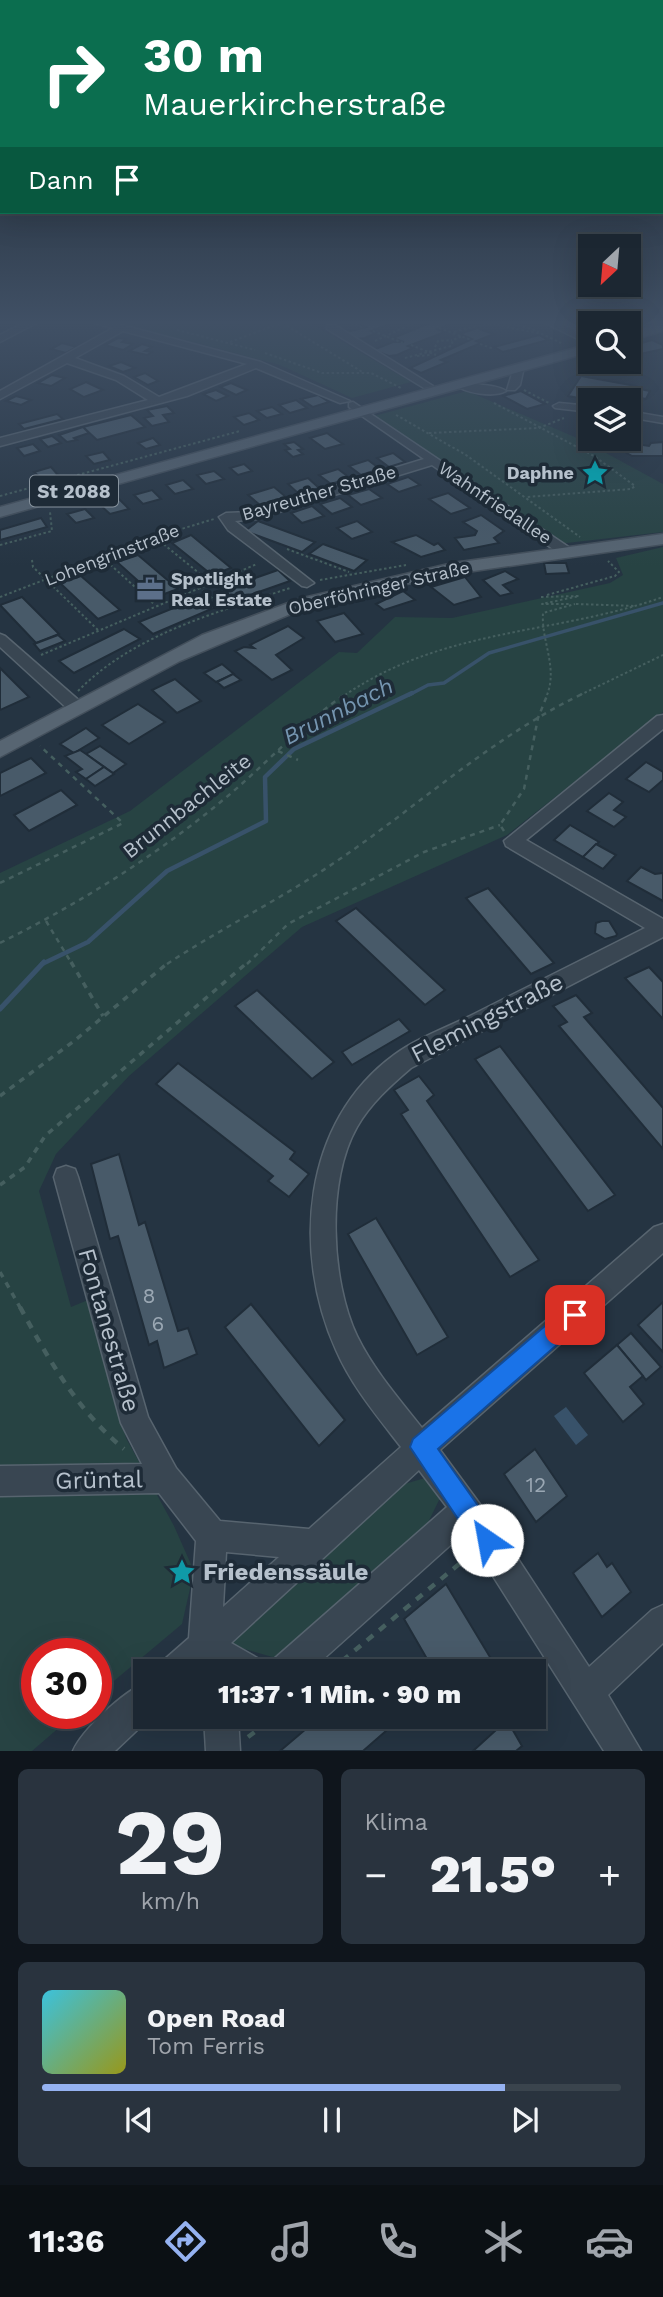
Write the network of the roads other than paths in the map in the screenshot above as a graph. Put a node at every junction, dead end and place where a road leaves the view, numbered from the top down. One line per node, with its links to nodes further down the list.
1 (155, 402): 10 (street)
2 (343, 402): 5 (street, Wahnfriedallee)
3 (368, 402): 5 (main road, St 2088)
4 (376, 402): 5 (main road, St 2088)
5 (353, 406): 11 (street, Wahnfriedallee); 12 (main road, St 2088); 13 (main road, St 2088)
6 (559, 406): 7 (street)
7 (578, 408)
8 (641, 416): 9 (street)
9 (663, 420)
10 (0, 442)
11 (432, 461): 15 (street, Wahnfriedallee); 16 (street, Bayreuther Straße)
12 (0, 503)
13 (0, 512)
14 (663, 539): 15 (main road, Oberföhringer Straße)
15 (568, 553): 18 (main road, Oberföhringer Straße)
16 (307, 583)
17 (0, 639): 18 (street)
18 (77, 708): 20 (main road, Oberföhringer Straße)
19 (663, 720): 21 (street)
20 (0, 750)
21 (662, 928): 24 (street, Flemingstraße)
22 (66, 1177): 25 (street, Fontanestraße)
23 (663, 1236): 24 (street)
24 (422, 1447): 27 (street, Flemingstraße); 29 (street)
25 (166, 1478): 26 (street, Grüntal); 28 (street, Grüntal)
26 (0, 1481)
27 (467, 1510): 32 (street); 33 (street)
28 (212, 1536): 29 (street); 31 (street)
29 (315, 1545): 31 (street)
30 (663, 1621): 33 (street)
31 (210, 1658)
32 (299, 1659)
33 (586, 1693): 36 (street)
34 (133, 1711): 35 (street)
35 (90, 1751)
36 (624, 1751)

